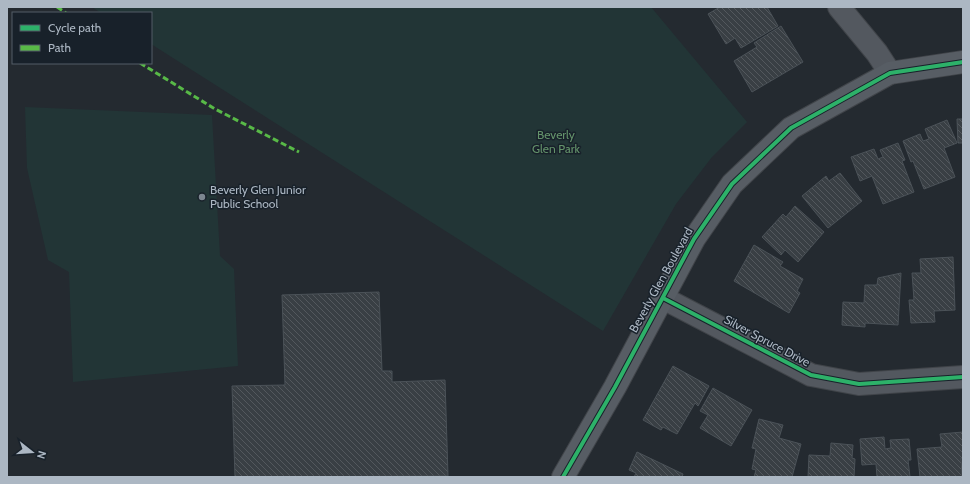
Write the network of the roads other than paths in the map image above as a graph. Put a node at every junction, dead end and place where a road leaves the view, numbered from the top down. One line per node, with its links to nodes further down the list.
1 (840, 7): 3 (street)
2 (963, 62): 3 (street, Beverly Glen Boulevard)
3 (890, 73): 4 (street, Beverly Glen Boulevard)
4 (663, 298): 5 (street, Silver Spruce Drive); 6 (street, Beverly Glen Boulevard)
5 (963, 377)
6 (563, 477)

